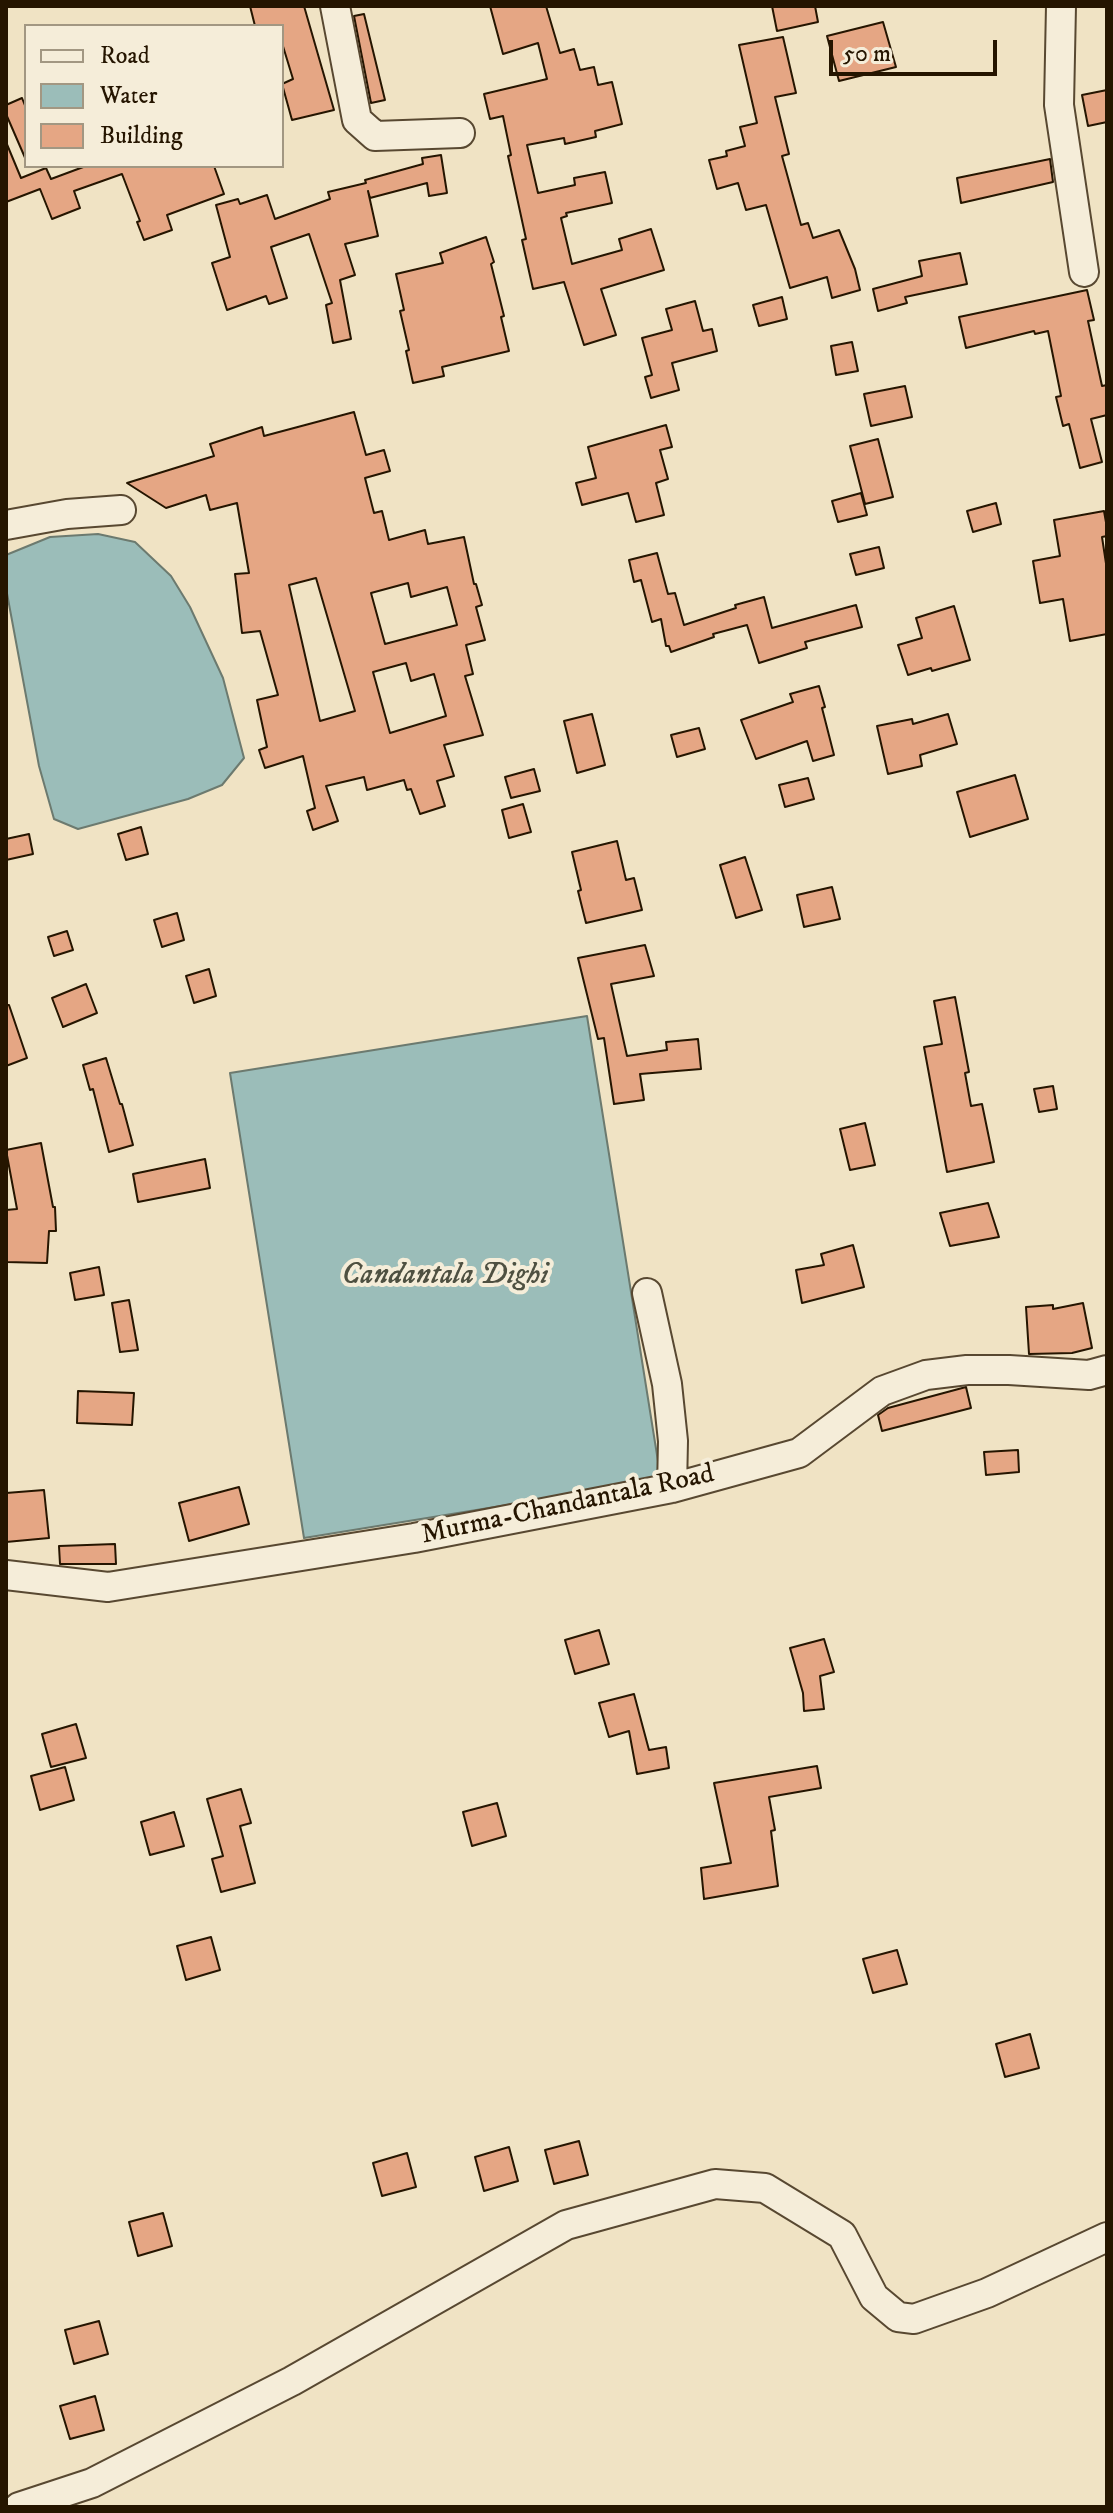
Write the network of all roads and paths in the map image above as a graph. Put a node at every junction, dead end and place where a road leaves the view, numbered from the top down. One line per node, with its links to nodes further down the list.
1 (335, 6): 3 (street)
2 (1061, 6): 4 (street)
3 (460, 133)
4 (1084, 272)
5 (121, 510): 6 (street)
6 (6, 525)
7 (647, 1293): 9 (street)
8 (1107, 1370): 9 (street, Murma-Chandantala Road)
9 (672, 1488): 10 (street, Murma-Chandantala Road)
10 (6, 1575)
11 (1107, 2237): 12 (street)
12 (19, 2507)

